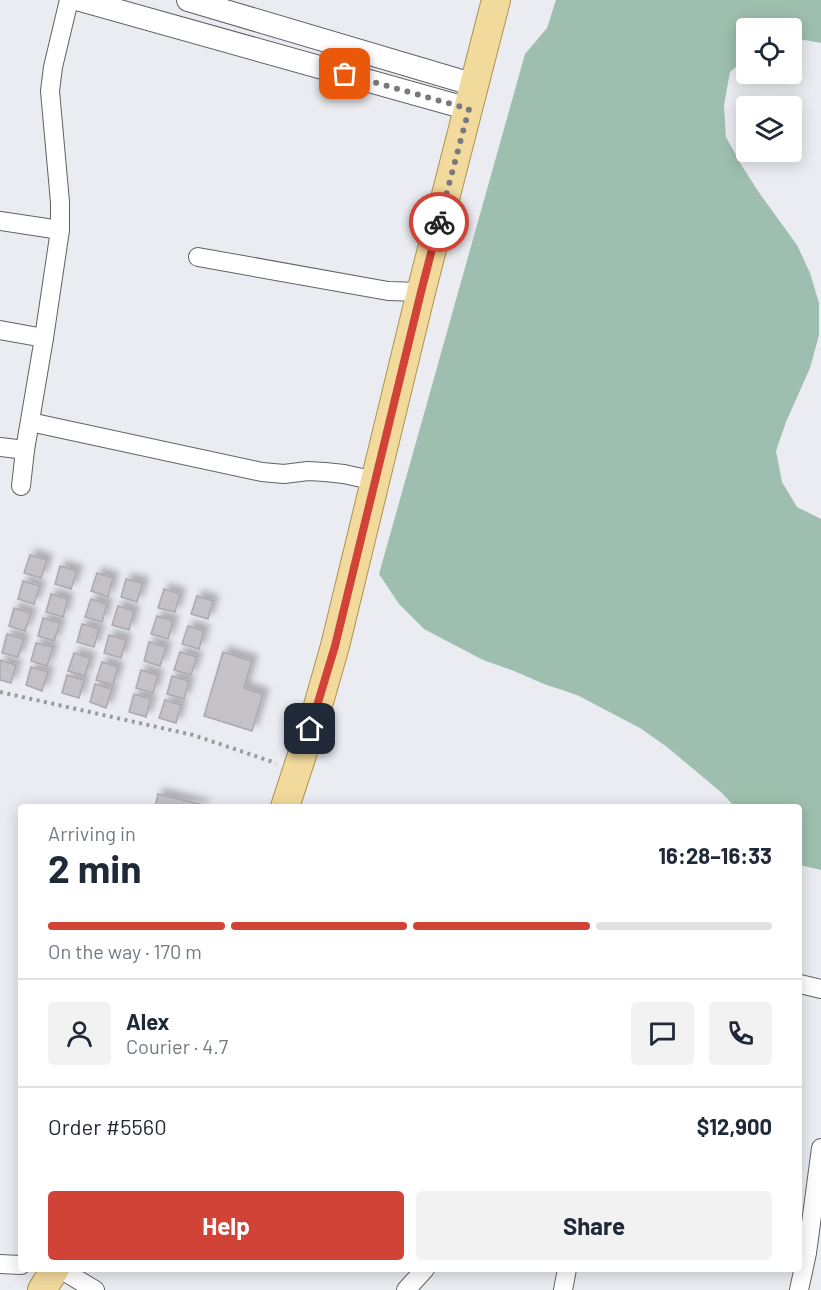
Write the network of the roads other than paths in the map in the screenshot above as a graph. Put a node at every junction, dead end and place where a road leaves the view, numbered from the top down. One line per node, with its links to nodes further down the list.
1 (69, 0): 7 (street)
2 (80, 0): 5 (street)
3 (188, 0): 5 (street)
4 (496, 0): 5 (main road)
5 (472, 97): 9 (main road)
6 (0, 221): 7 (street)
7 (60, 230): 11 (street)
8 (198, 258): 9 (street)
9 (421, 292): 15 (main road)
10 (0, 330): 11 (street)
11 (44, 338): 12 (street)
12 (30, 422): 14 (street); 15 (street)
13 (0, 447): 14 (street)
14 (25, 450): 16 (street)
15 (375, 481): 17 (main road)
16 (21, 486)
17 (286, 804)
18 (802, 984): 19 (street)
19 (821, 989)
20 (821, 1148): 31 (street)
21 (0, 1264): 22 (street)
22 (18, 1265)
23 (53, 1272): 27 (main road)
24 (65, 1272): 28 (street)
25 (422, 1272): 29 (street)
26 (566, 1272): 30 (street)
27 (42, 1290)
28 (95, 1290)
29 (406, 1290)
30 (563, 1290)
31 (799, 1290)

